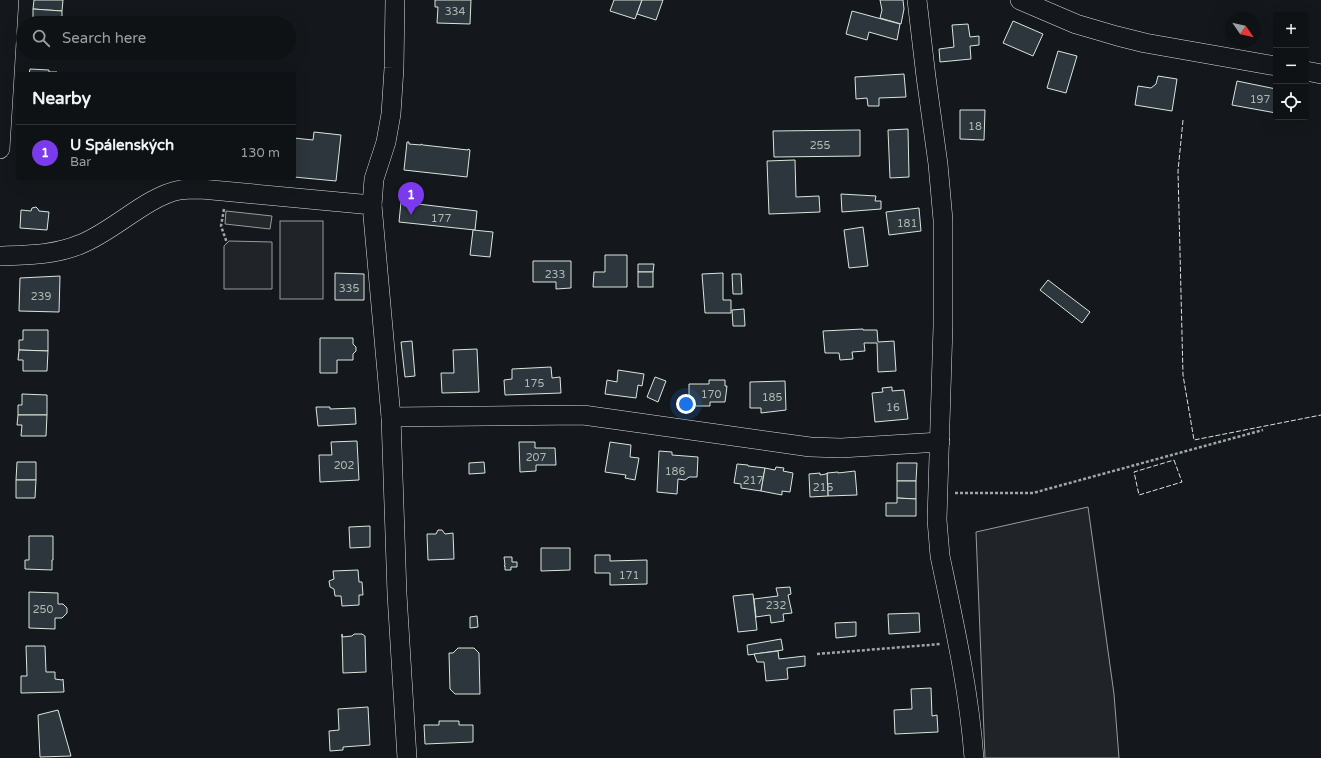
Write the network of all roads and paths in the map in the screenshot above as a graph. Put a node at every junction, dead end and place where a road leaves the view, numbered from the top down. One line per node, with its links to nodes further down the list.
1 (8, 0): 8 (street)
2 (395, 0): 10 (street)
3 (917, 0): 15 (street)
4 (1020, 0): 5 (street)
5 (1273, 65)
6 (1309, 72): 7 (street)
7 (1321, 74)
8 (0, 149)
9 (226, 192): 10 (street); 11 (path); 12 (street)
10 (372, 205): 13 (street)
11 (227, 243)
12 (0, 256)
13 (391, 417): 15 (street); 19 (street)
14 (1263, 430): 16 (path)
15 (940, 442): 16 (street)
16 (938, 493): 17 (street)
17 (958, 643): 18 (path); 20 (street)
18 (817, 654)
19 (407, 758)
20 (974, 758)

